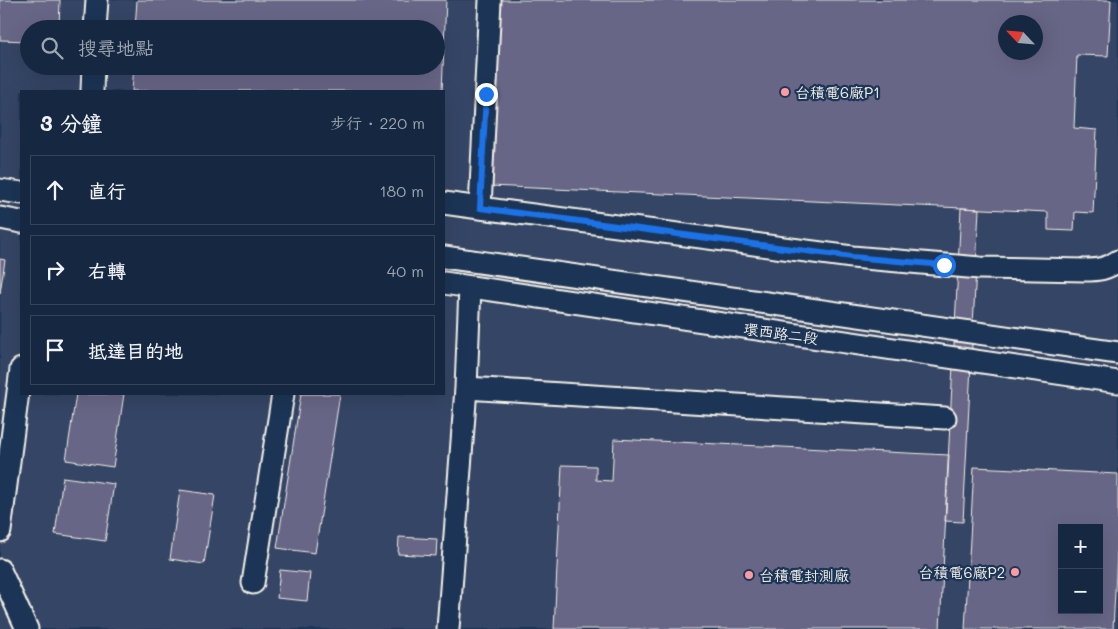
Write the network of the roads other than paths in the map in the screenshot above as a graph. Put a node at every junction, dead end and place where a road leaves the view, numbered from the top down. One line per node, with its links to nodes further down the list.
1 (97, 0): 3 (street)
2 (490, 0): 9 (street)
3 (96, 20)
4 (93, 75): 5 (street)
5 (92, 90)
6 (0, 190): 7 (street)
7 (20, 193)
8 (445, 203): 9 (street)
9 (480, 208): 13 (street)
10 (0, 218): 11 (street)
11 (20, 222)
12 (445, 257): 16 (street, 環西路二段)
13 (1118, 261)
14 (445, 283): 15 (street, 環西路二段)
15 (470, 287): 18 (street, 環西路二段); 19 (street)
16 (1118, 353)
17 (20, 377): 22 (street)
18 (1118, 382)
19 (466, 388): 21 (street); 26 (street)
20 (283, 395): 24 (street)
21 (945, 418)
22 (0, 531)
23 (0, 570): 25 (street)
24 (253, 583)
25 (27, 629)
26 (448, 629)

